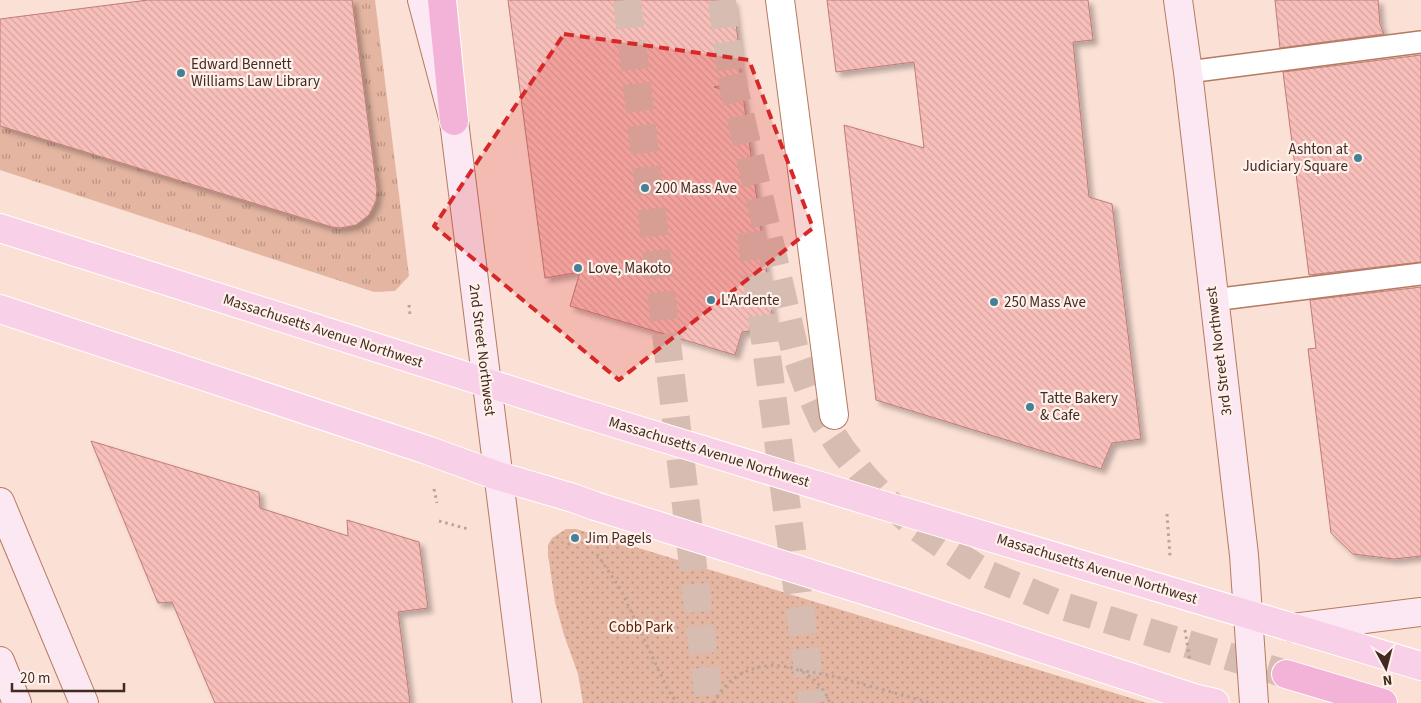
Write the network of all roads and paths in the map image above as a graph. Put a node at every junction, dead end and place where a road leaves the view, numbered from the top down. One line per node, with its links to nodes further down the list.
1 (422, 0): 7 (street, 2nd Street Northwest)
2 (442, 0): 7 (highway)
3 (780, 0): 15 (street)
4 (1178, 0): 6 (street, 3rd Street Northwest)
5 (1421, 42): 6 (lane)
6 (1188, 72): 10 (street, 3rd Street Northwest)
7 (454, 121): 14 (street, 2nd Street Northwest)
8 (0, 228): 14 (main road, Massachusetts Avenue Northwest)
9 (1421, 274): 10 (lane)
10 (1213, 300): 28 (street, 3rd Street Northwest)
11 (409, 305): 13 (path)
12 (0, 308): 16 (main road)
13 (410, 315)
14 (487, 382): 16 (street, 2nd Street Northwest); 28 (main road, Massachusetts Avenue Northwest, bridge)
15 (834, 416)
16 (498, 476): 38 (street, 2nd Street Northwest); 43 (main road, bridge)
17 (432, 482): 19 (path)
18 (0, 502): 37 (street)
19 (437, 503)
20 (1168, 514): 26 (path)
21 (439, 521): 22 (path)
22 (468, 529)
23 (579, 532): 24 (path)
24 (568, 545)
25 (598, 554): 39 (path)
26 (1170, 559)
27 (1421, 612): 30 (street)
28 (1247, 613): 30 (main road, Massachusetts Avenue Northwest); 44 (street, 3rd Street Northwest)
29 (1184, 626): 33 (path)
30 (1293, 628): 32 (main road, Massachusetts Avenue Northwest)
31 (0, 661): 36 (street)
32 (1421, 666)
33 (1191, 669)
34 (797, 670): 40 (path); 41 (path); 42 (path)
35 (1286, 674): 45 (highway)
36 (17, 703)
37 (84, 703)
38 (527, 703)
39 (677, 703)
40 (714, 703)
41 (830, 703)
42 (931, 703)
43 (1215, 703)
44 (1254, 703)
45 (1383, 703)

